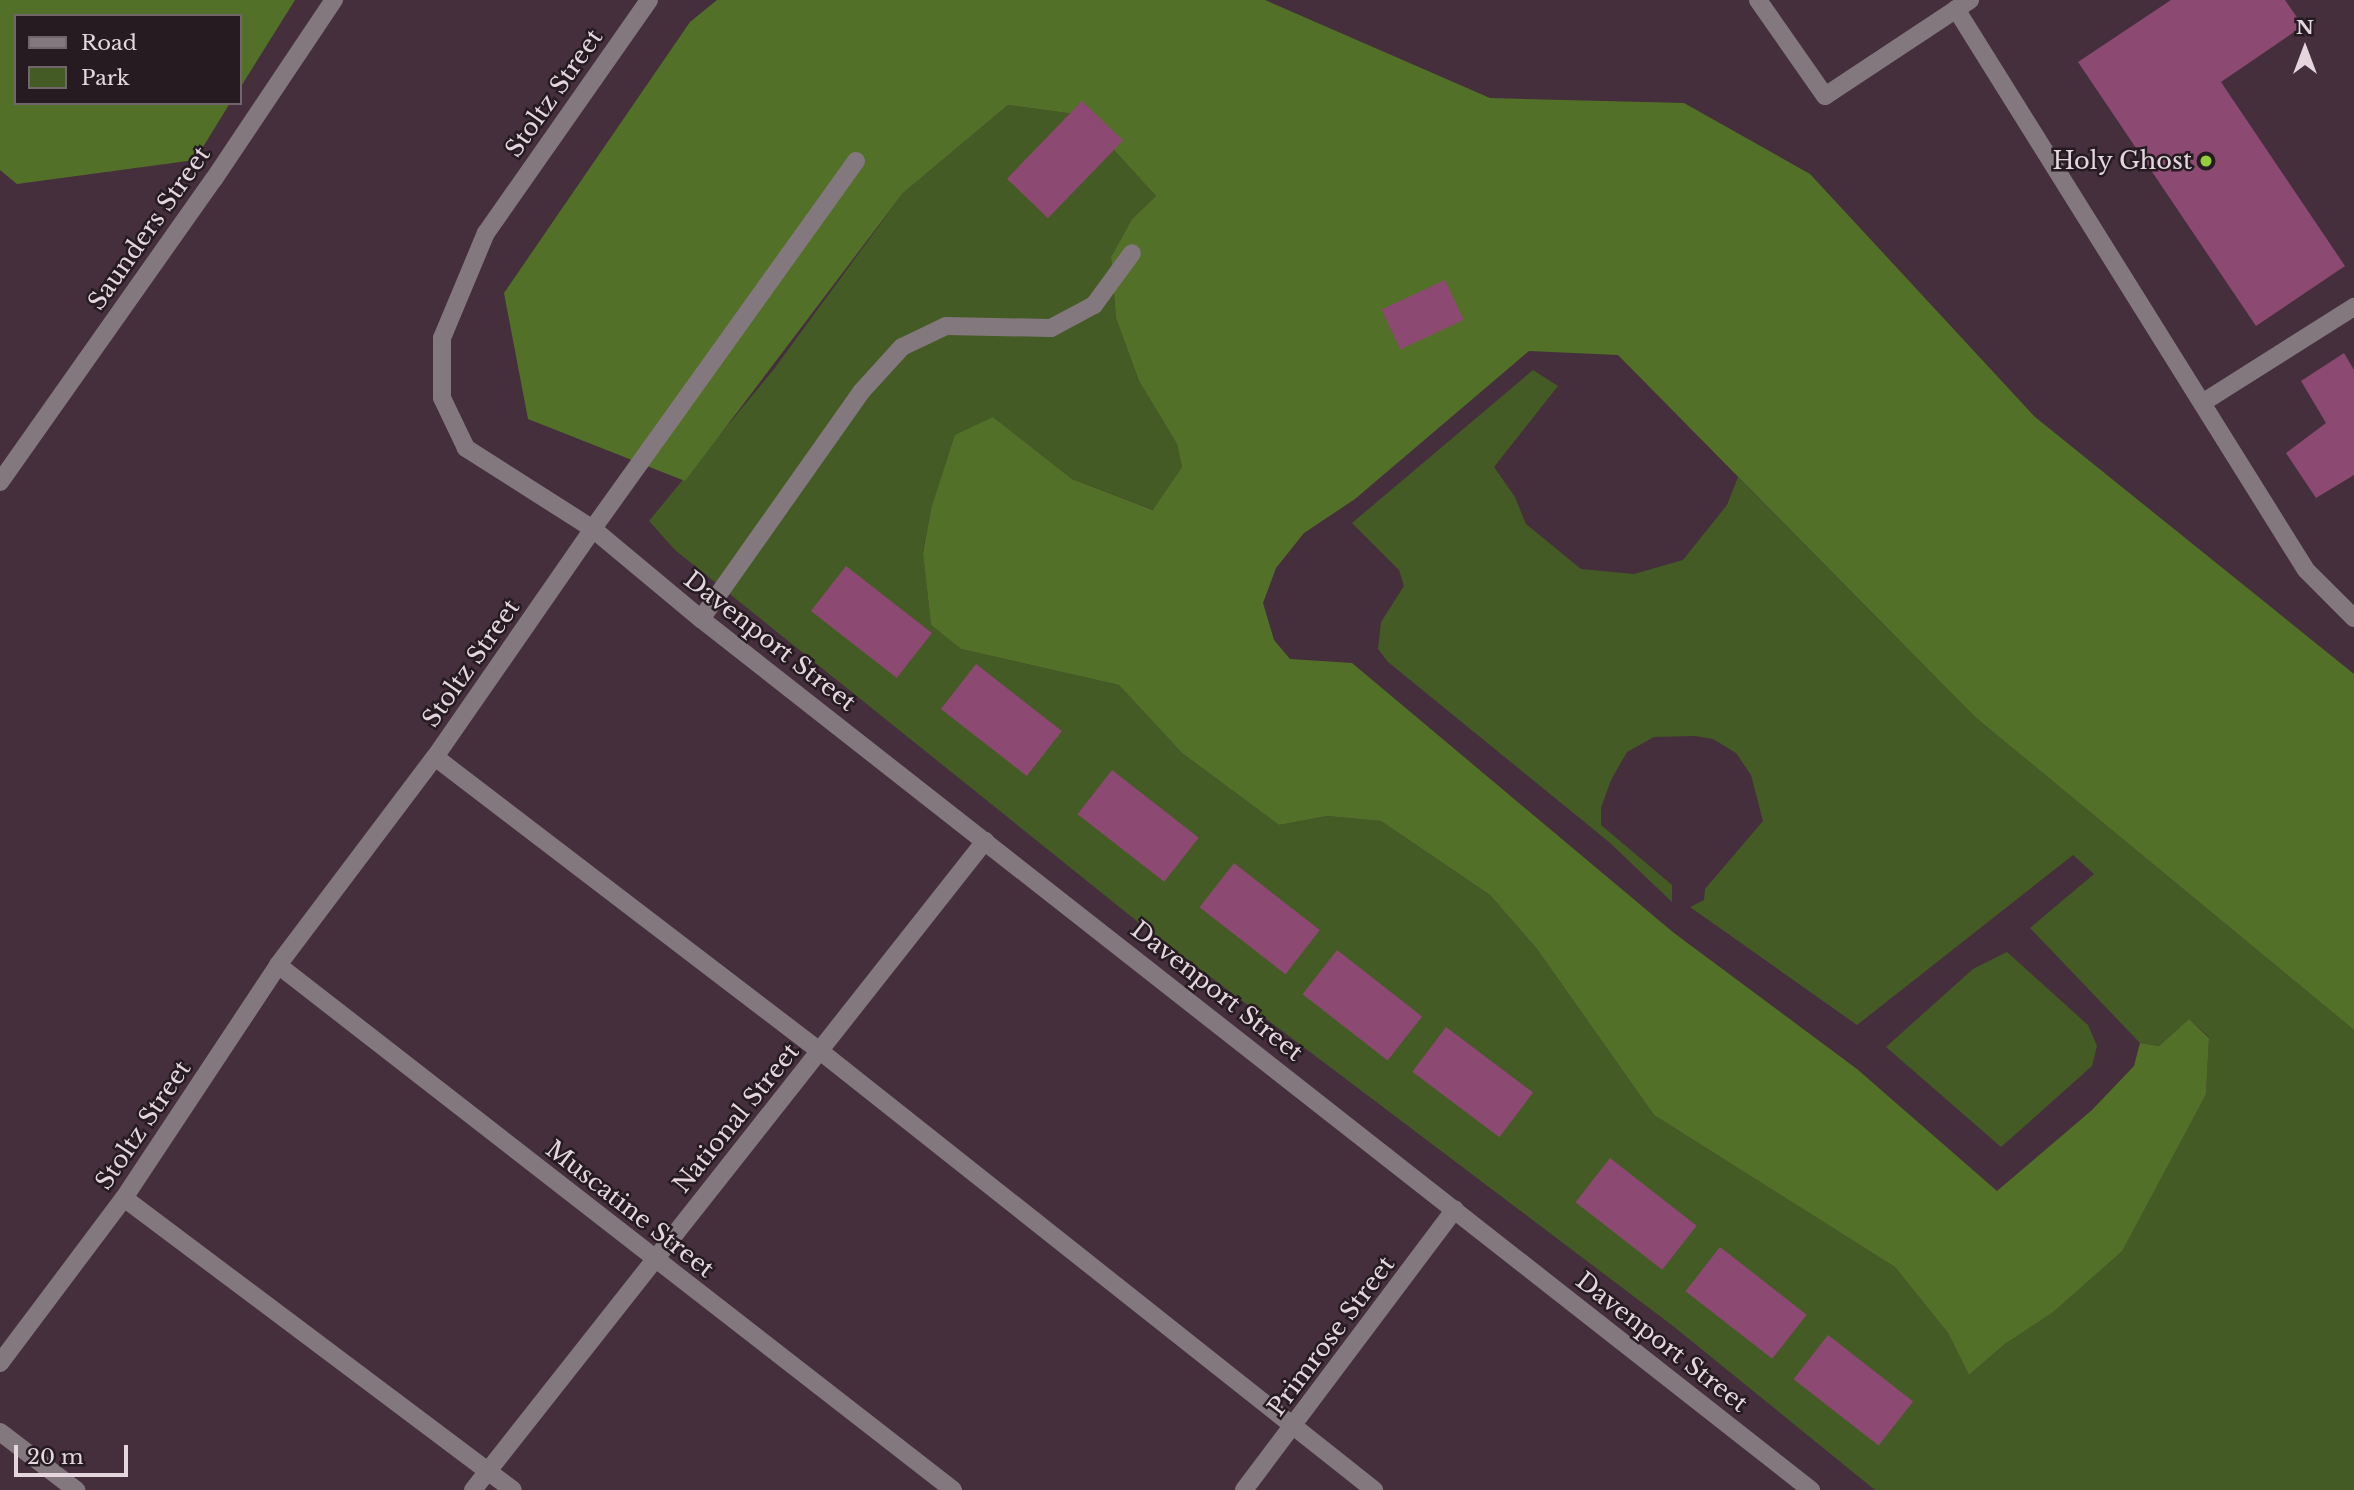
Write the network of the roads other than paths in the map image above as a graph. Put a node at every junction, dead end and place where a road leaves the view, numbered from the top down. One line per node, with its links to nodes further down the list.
1 (334, 0): 9 (street, Saunders Street)
2 (649, 0): 10 (street, Stoltz Street)
3 (1758, 0): 4 (street)
4 (1963, 5): 8 (street)
5 (856, 161): 10 (street)
6 (1132, 253): 12 (street)
7 (2354, 307): 8 (street)
8 (2202, 404): 11 (street)
9 (0, 482)
10 (593, 529): 12 (street, Davenport Street); 13 (street, Stoltz Street)
11 (2354, 618)
12 (701, 620): 14 (street, Davenport Street)
13 (435, 757): 15 (street, Stoltz Street); 16 (street)
14 (985, 841): 16 (street, National Street); 18 (street, Davenport Street)
15 (278, 965): 17 (street, Stoltz Street); 19 (street, Muscatine Street)
16 (820, 1051): 19 (street, National Street); 21 (street)
17 (124, 1198): 20 (street, Stoltz Street); 23 (street)
18 (1455, 1209): 21 (street, Primrose Street); 30 (street, Davenport Street)
19 (655, 1259): 23 (street, National Street); 27 (street, Muscatine Street)
20 (0, 1363)
21 (1296, 1425): 28 (street, Primrose Street); 29 (street)
22 (0, 1433): 24 (street)
23 (488, 1471): 25 (street, National Street); 26 (street)
24 (76, 1490)
25 (473, 1490)
26 (513, 1490)
27 (953, 1490)
28 (1244, 1490)
29 (1374, 1490)
30 (1811, 1490)

